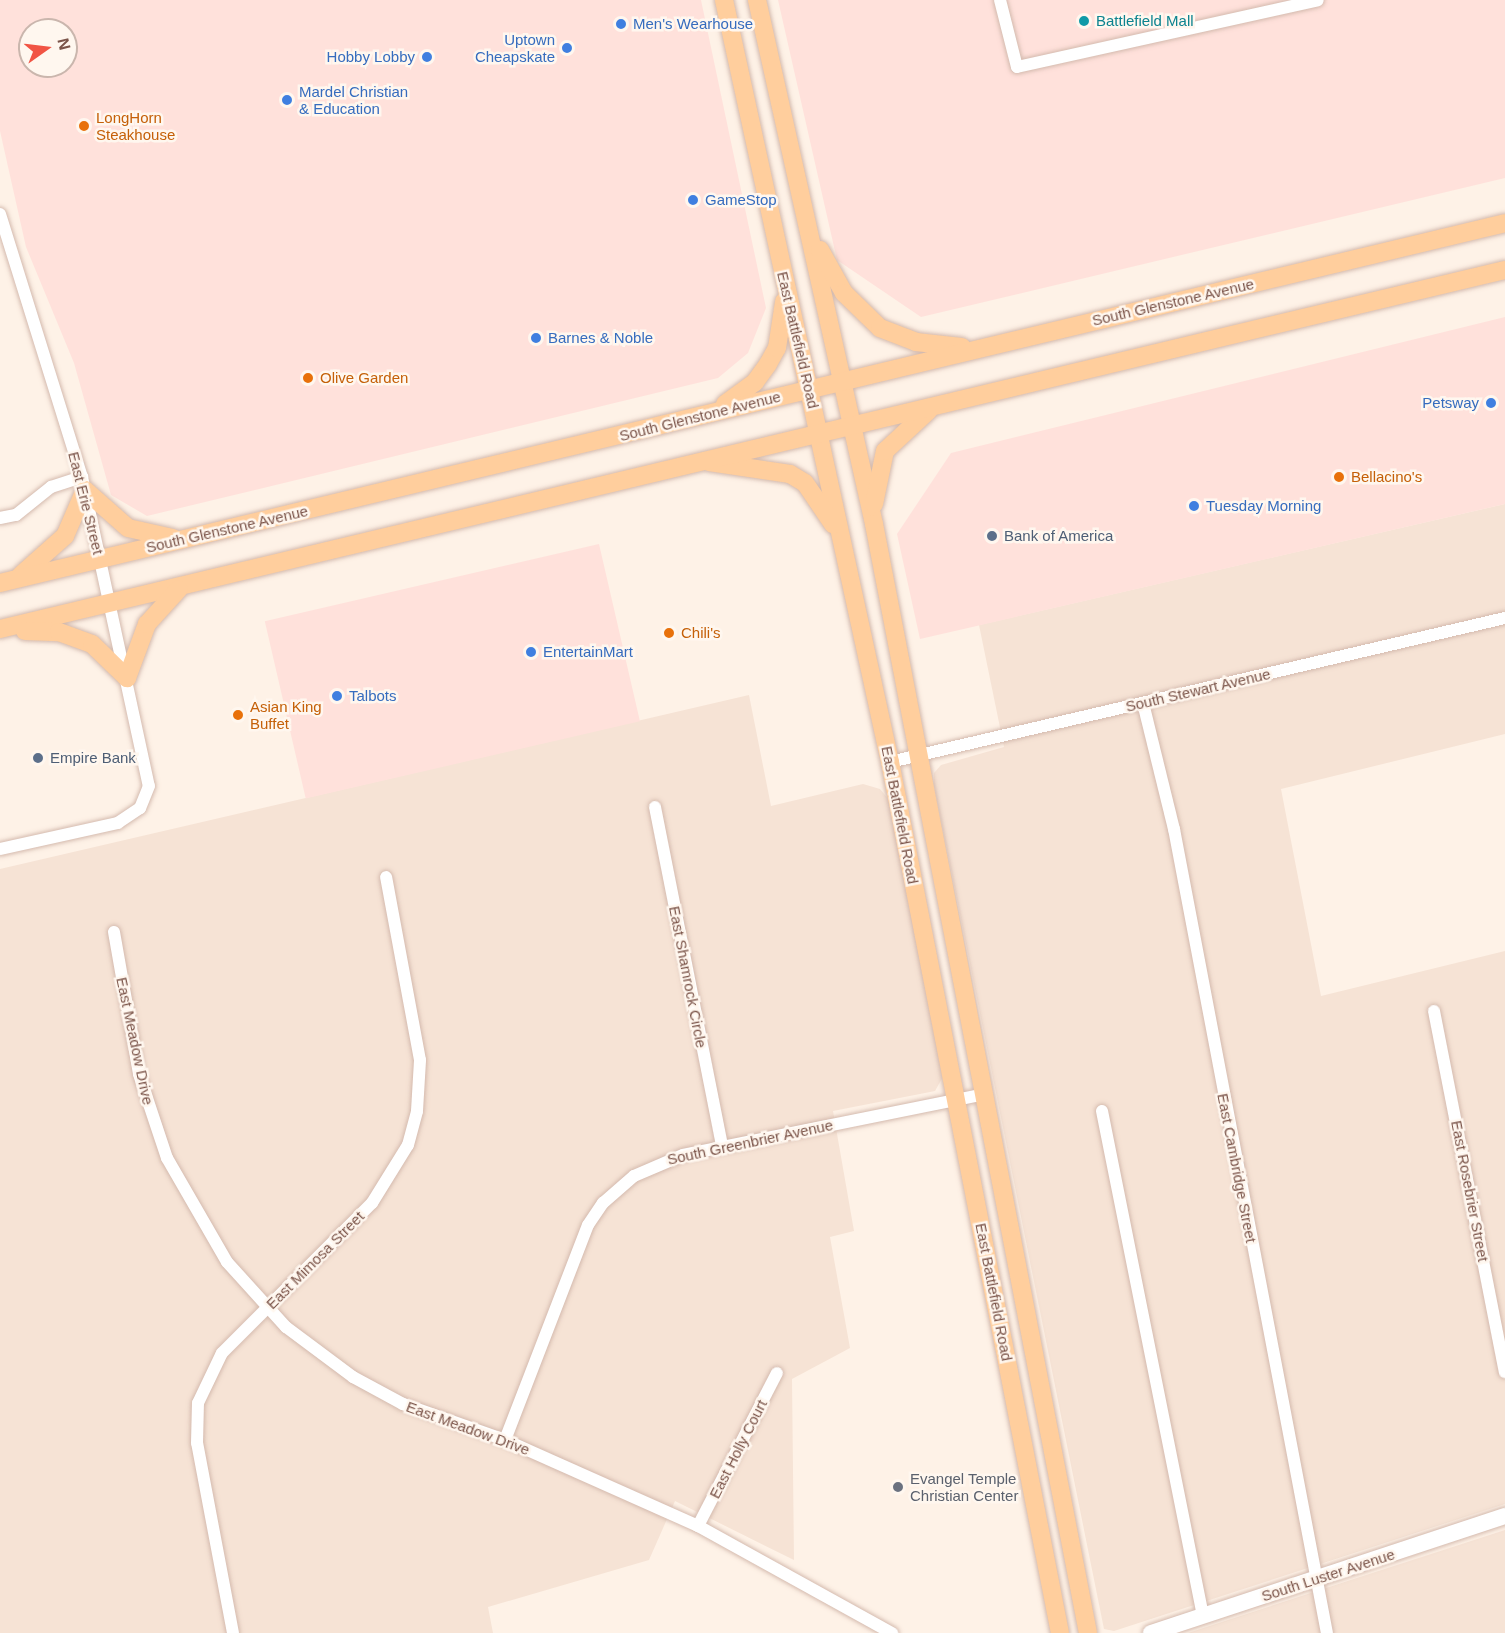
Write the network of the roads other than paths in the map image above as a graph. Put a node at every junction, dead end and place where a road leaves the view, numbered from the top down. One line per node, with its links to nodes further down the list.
1 (724, 0): 9 (main road, East Battlefield Road)
2 (757, 0): 7 (main road, East Battlefield Road)
3 (1000, 0): 4 (street)
4 (1318, 0)
5 (0, 214): 18 (street, East Erie Street)
6 (1505, 224): 10 (main road, South Glenstone Avenue)
7 (808, 228): 10 (main road); 11 (main road, East Battlefield Road)
8 (1505, 270): 13 (main road)
9 (785, 279): 12 (main road, East Battlefield Road); 14 (main road)
10 (982, 348): 11 (main road, South Glenstone Avenue)
11 (843, 380): 12 (main road, South Glenstone Avenue); 15 (main road, East Battlefield Road)
12 (809, 389): 14 (main road, South Glenstone Avenue); 16 (main road, East Battlefield Road)
13 (936, 405): 15 (main road); 20 (main road)
14 (702, 416): 21 (main road, South Glenstone Avenue)
15 (853, 425): 16 (main road); 20 (main road, East Battlefield Road)
16 (820, 433): 17 (main road); 22 (main road, East Battlefield Road)
17 (702, 461): 22 (main road); 25 (main road)
18 (83, 484): 19 (street); 21 (main road); 23 (street, East Erie Street); 24 (main road)
19 (0, 519)
20 (874, 524): 31 (main road, East Battlefield Road)
21 (183, 539): 23 (main road, South Glenstone Avenue)
22 (842, 541): 32 (main road, East Battlefield Road)
23 (100, 559): 24 (main road, South Glenstone Avenue); 26 (street, East Erie Street)
24 (7, 581)
25 (184, 585): 26 (main road); 29 (main road)
26 (110, 603): 28 (main road); 29 (street, East Erie Street)
27 (1505, 618): 30 (street, South Stewart Avenue)
28 (0, 631): 29 (main road)
29 (127, 678): 34 (street, East Erie Street)
30 (1143, 703): 31 (street, South Stewart Avenue); 48 (street, East Cambridge Street)
31 (919, 755): 32 (street, South Stewart Avenue); 38 (main road, East Battlefield Road)
32 (890, 762): 39 (main road, East Battlefield Road)
33 (655, 807): 41 (street, East Shamrock Circle)
34 (0, 849)
35 (386, 878): 42 (street, East Mimosa Street)
36 (114, 932): 42 (street, East Meadow Drive)
37 (1434, 1011): 43 (street, East Rosebrier Street)
38 (986, 1094): 39 (street, South Greenbrier Avenue); 53 (main road, East Battlefield Road)
39 (958, 1099): 41 (street, South Greenbrier Avenue); 52 (main road, East Battlefield Road)
40 (1102, 1111): 49 (street)
41 (722, 1146): 45 (street, South Greenbrier Avenue)
42 (266, 1309): 45 (street, East Meadow Drive); 50 (street, East Mimosa Street)
43 (1505, 1372)
44 (777, 1373): 47 (street, East Holly Court)
45 (505, 1440): 47 (street, East Meadow Drive)
46 (1505, 1516): 48 (street, South Luster Avenue)
47 (698, 1526): 51 (street, East Meadow Drive)
48 (1315, 1580): 49 (street, South Luster Avenue); 55 (street, East Cambridge Street)
49 (1203, 1616): 54 (street, South Luster Avenue)
50 (233, 1633)
51 (892, 1633)
52 (1060, 1633)
53 (1088, 1633)
54 (1151, 1633)
55 (1327, 1633)

